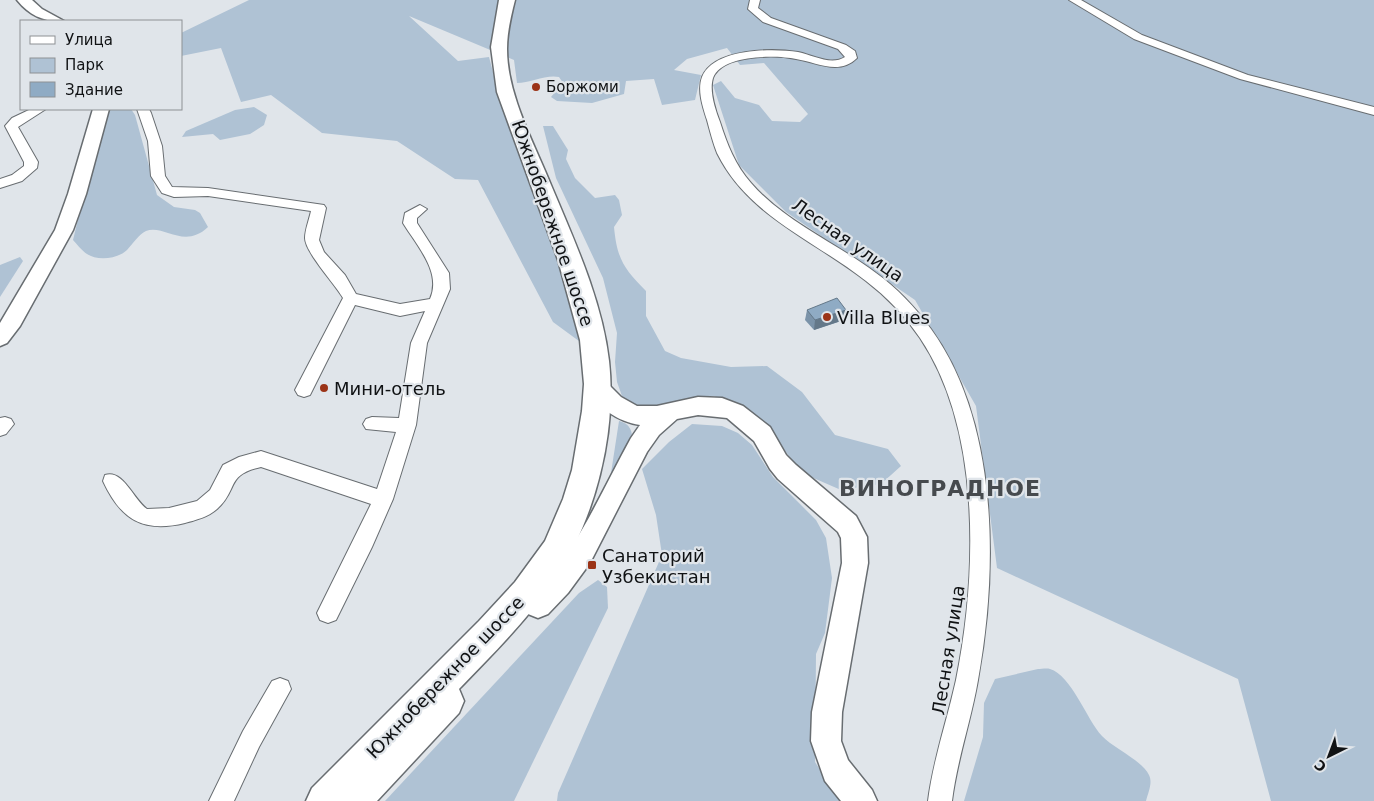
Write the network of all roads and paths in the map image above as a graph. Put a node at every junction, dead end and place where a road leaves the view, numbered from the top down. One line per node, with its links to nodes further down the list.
1 (14, 0): 7 (main road)
2 (24, 0): 8 (main road)
3 (507, 0): 9 (highway, Южнобережное шоссе)
4 (515, 0): 9 (highway, Южнобережное шоссе)
5 (754, 0): 37 (street, Лесная улица)
6 (1074, 0): 14 (street)
7 (44, 20)
8 (55, 20)
9 (510, 88): 22 (highway, Южнобережное шоссе)
10 (38, 110): 15 (street)
11 (90, 110): 19 (main road)
12 (102, 110): 20 (main road)
13 (143, 110): 17 (street)
14 (1374, 112)
15 (0, 184)
16 (420, 209): 18 (street)
17 (351, 298): 18 (street); 21 (street)
18 (437, 303): 25 (street)
19 (0, 317)
20 (0, 338)
21 (304, 390)
22 (603, 395): 23 (main road); 29 (highway, Южнобережное шоссе)
23 (670, 412): 26 (main road); 36 (main road)
24 (372, 424): 25 (street)
25 (407, 425): 28 (street)
26 (627, 469): 29 (main road); 30 (main road)
27 (112, 480): 28 (street)
28 (383, 498): 31 (street)
29 (583, 505): 30 (highway, Южнобережное шоссе); 34 (highway, Южнобережное шоссе)
30 (538, 605): 35 (highway, Южнобережное шоссе)
31 (328, 612)
32 (280, 689): 33 (street)
33 (221, 801)
34 (325, 801)
35 (351, 801)
36 (861, 801)
37 (940, 801)

